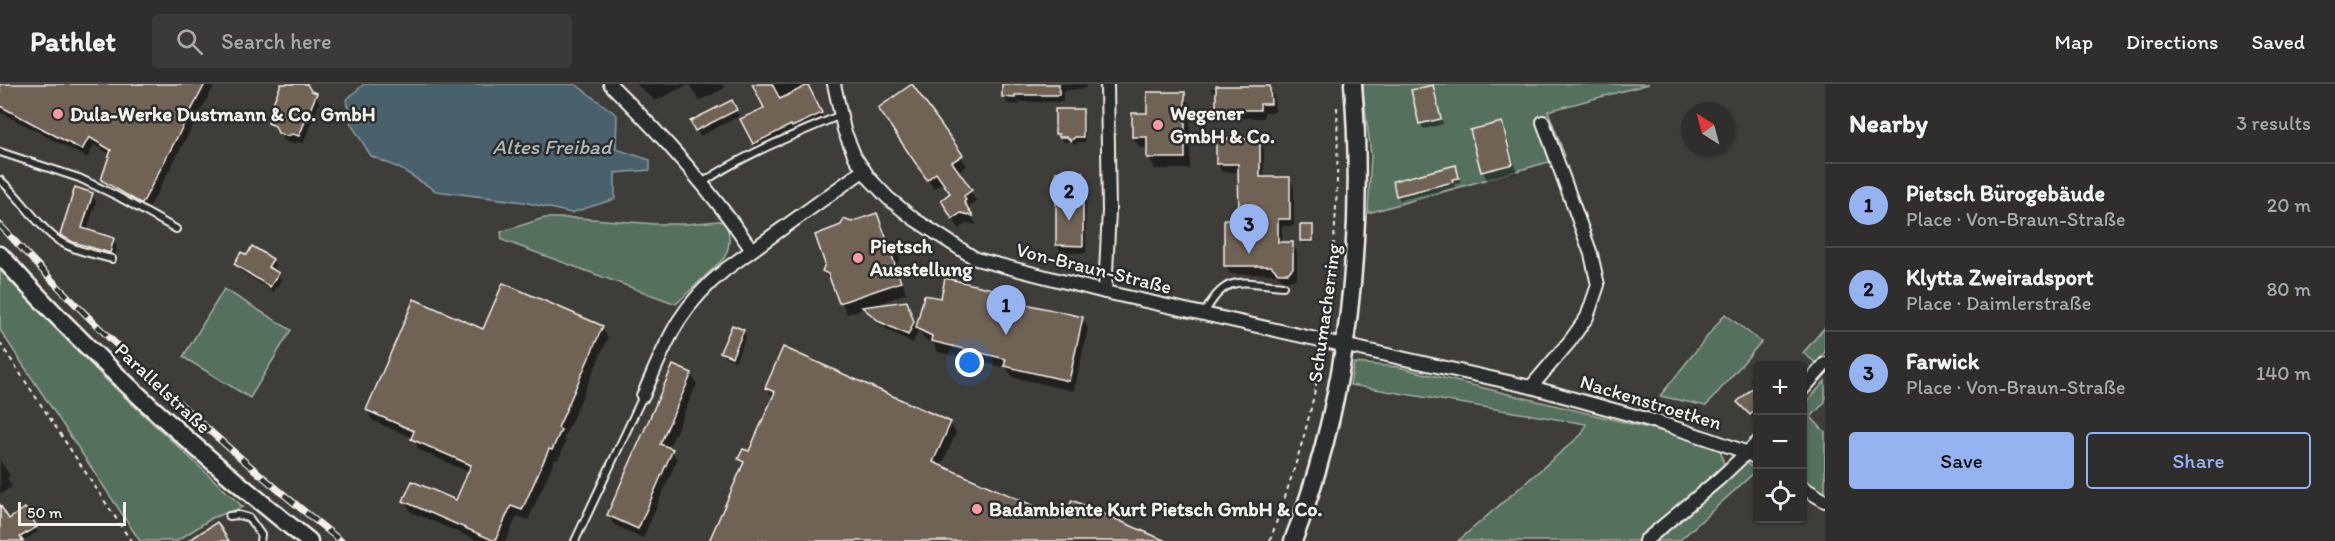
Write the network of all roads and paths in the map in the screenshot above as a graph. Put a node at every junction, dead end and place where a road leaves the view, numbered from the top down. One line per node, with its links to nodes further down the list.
1 (610, 84): 11 (street)
2 (834, 84): 6 (street, Von-Braun-Straße)
3 (1107, 84): 17 (street)
4 (1353, 84): 21 (main road, Schumacherring)
5 (1337, 96): 19 (path)
6 (841, 115): 9 (street, Von-Braun-Straße); 11 (lane)
7 (1543, 122): 24 (street)
8 (0, 152): 12 (lane)
9 (864, 170): 13 (street); 17 (street, Von-Braun-Straße)
10 (0, 180): 15 (lane)
11 (702, 183): 13 (street)
12 (176, 230)
13 (752, 250): 25 (street)
14 (0, 255): 32 (main road, Parallelstraße)
15 (112, 259)
16 (1283, 286): 18 (lane)
17 (1105, 292): 18 (street, Von-Braun-Straße)
18 (1204, 315): 19 (street, Von-Braun-Straße)
19 (1323, 341): 21 (street, Von-Braun-Straße); 34 (path)
20 (0, 343): 30 (path)
21 (1343, 346): 24 (street, Nackenstroetken); 35 (main road, Schumacherring)
22 (1825, 364): 23 (street)
23 (1807, 385)
24 (1531, 387): 26 (street, Nackenstroetken)
25 (643, 396): 33 (lane)
26 (1753, 456): 36 (street)
27 (1807, 490): 28 (street)
28 (1825, 501)
29 (229, 516): 31 (lane)
30 (131, 541)
31 (260, 541)
32 (309, 541)
33 (575, 541)
34 (1270, 541)
35 (1293, 541)
36 (1645, 541)

